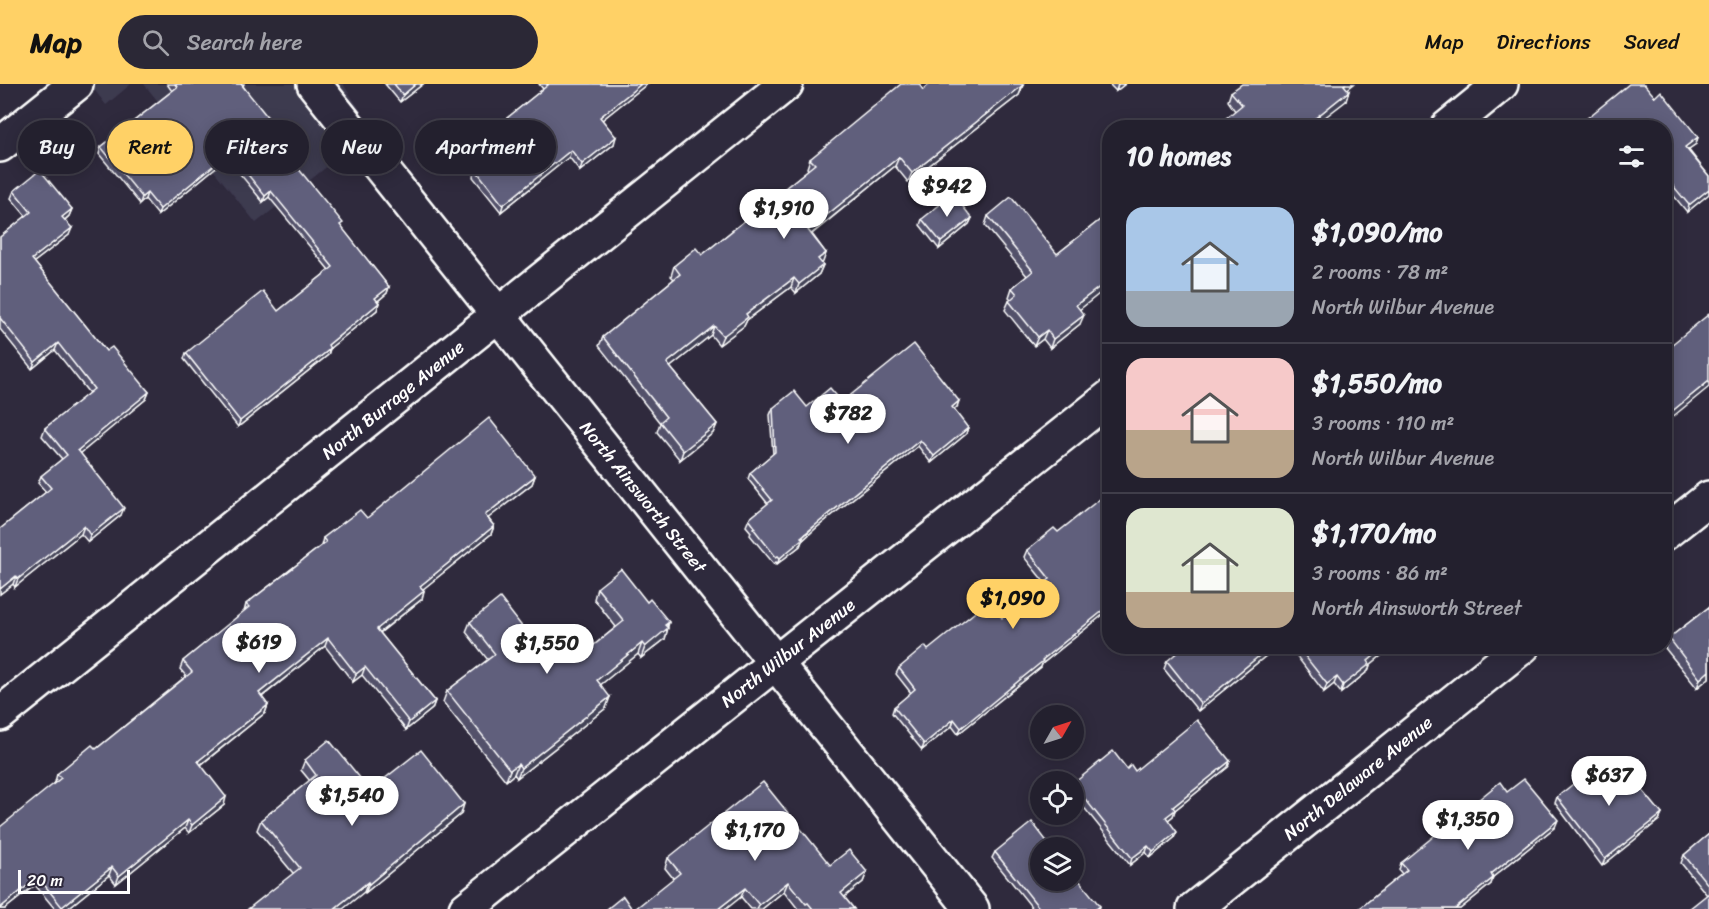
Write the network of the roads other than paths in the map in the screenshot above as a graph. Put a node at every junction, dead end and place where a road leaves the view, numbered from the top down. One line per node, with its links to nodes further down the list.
1 (76, 84): 6 (street)
2 (314, 84): 7 (street, North Ainsworth Street)
3 (786, 84): 7 (street, North Burrage Avenue)
4 (1501, 84): 5 (street)
5 (1457, 120)
6 (0, 145)
7 (498, 316): 12 (street, North Ainsworth Street); 13 (street, North Burrage Avenue)
8 (1102, 403): 12 (street, North Wilbur Avenue)
9 (1709, 498): 10 (street)
10 (1672, 527)
11 (1513, 654): 16 (street, North Delaware Avenue)
12 (775, 663): 14 (street, North Wilbur Avenue); 15 (street, North Ainsworth Street)
13 (0, 714)
14 (466, 909)
15 (972, 909)
16 (1194, 909)

